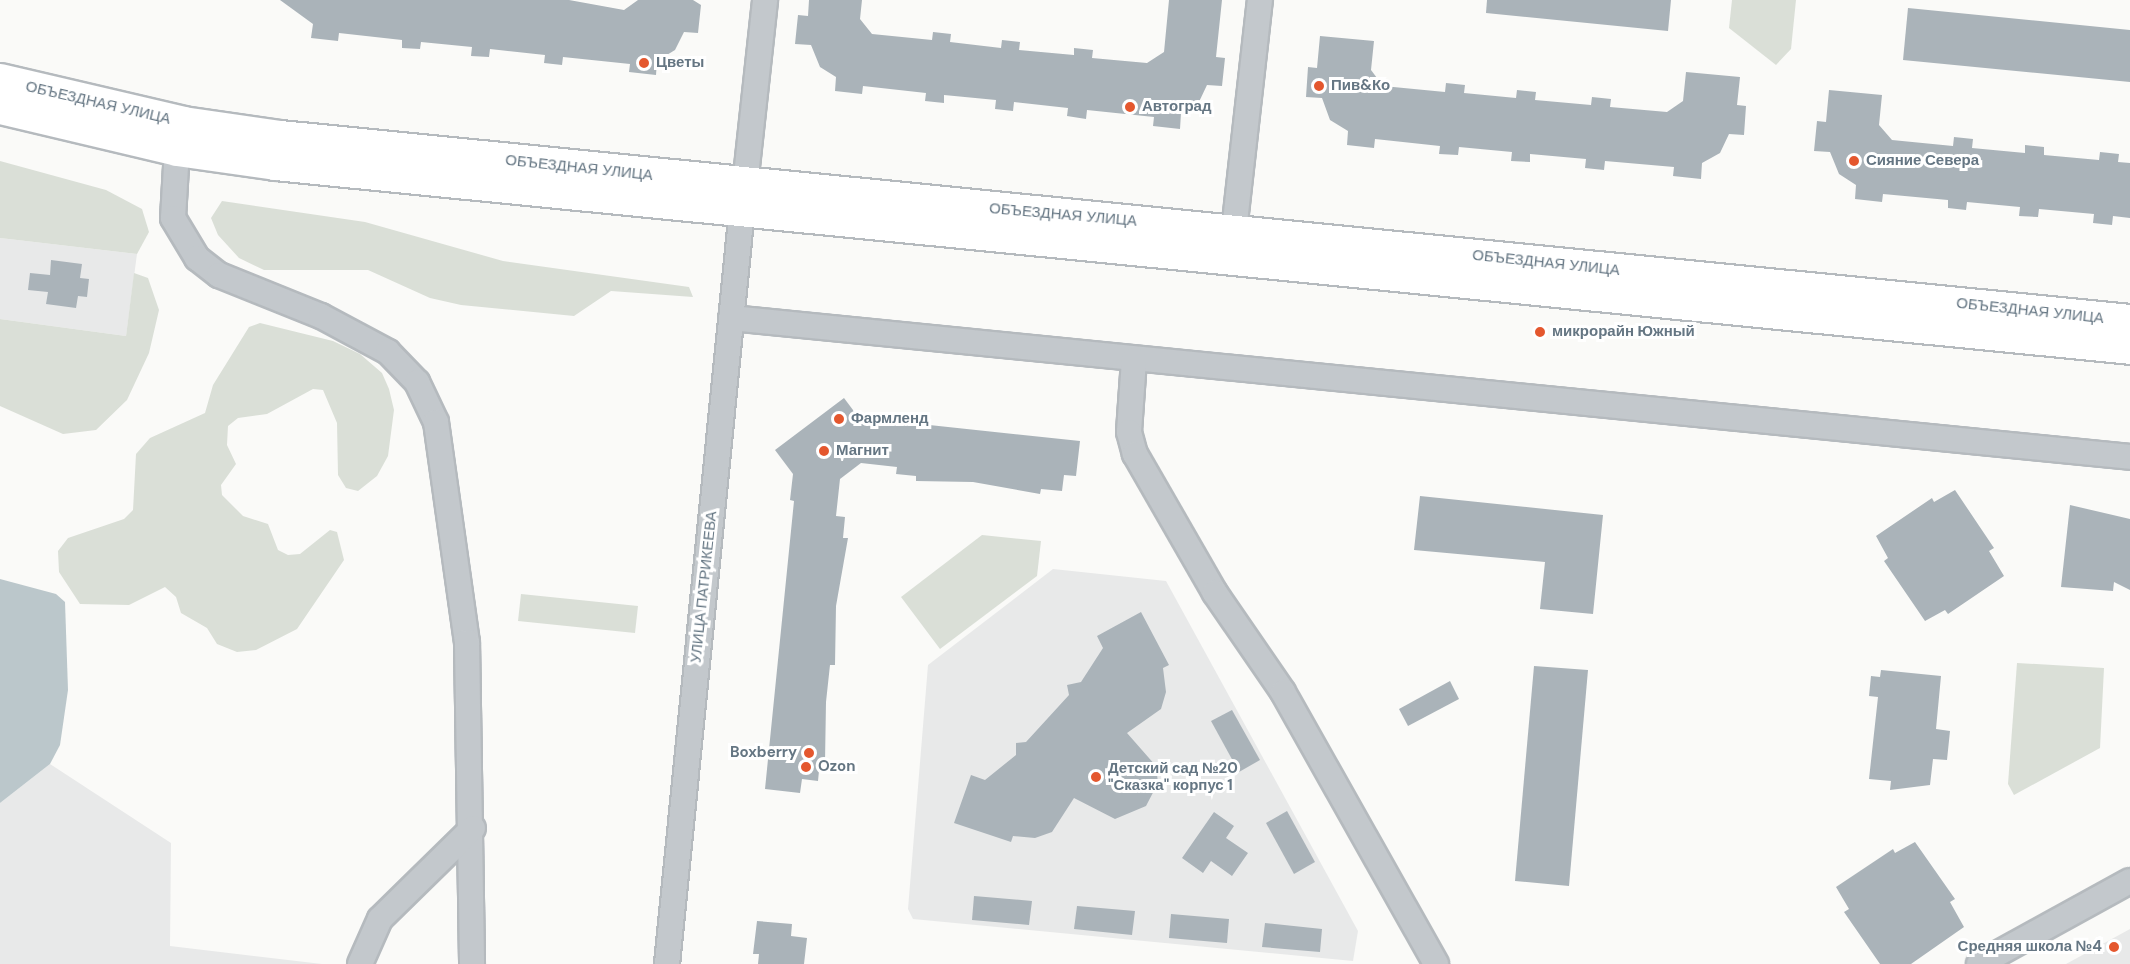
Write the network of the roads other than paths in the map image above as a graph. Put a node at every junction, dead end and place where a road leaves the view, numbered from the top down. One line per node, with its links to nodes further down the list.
1 (765, 0): 6 (street, УЛИЦА ПАТРИКЕЕВА)
2 (1260, 0): 7 (street)
3 (0, 80): 5 (main road, ОБЪЕЗДНАЯ УЛИЦА)
4 (0, 107): 5 (main road, ОБЪЕЗДНАЯ УЛИЦА)
5 (180, 136): 6 (main road, ОБЪЕЗДНАЯ УЛИЦА); 13 (street)
6 (744, 198): 7 (main road, ОБЪЕЗДНАЯ УЛИЦА); 8 (street, УЛИЦА ПАТРИКЕЕВА)
7 (1233, 244): 9 (main road, ОБЪЕЗДНАЯ УЛИЦА); 10 (main road, ОБЪЕЗДНАЯ УЛИЦА)
8 (731, 318): 11 (street); 17 (street, УЛИЦА ПАТРИКЕЕВА)
9 (2130, 321)
10 (2130, 347)
11 (1134, 360): 12 (street); 18 (street)
12 (2130, 457)
13 (473, 828): 15 (street); 16 (street)
14 (2130, 881): 19 (street)
15 (360, 964)
16 (472, 964)
17 (667, 964)
18 (1436, 964)
19 (1979, 964)

